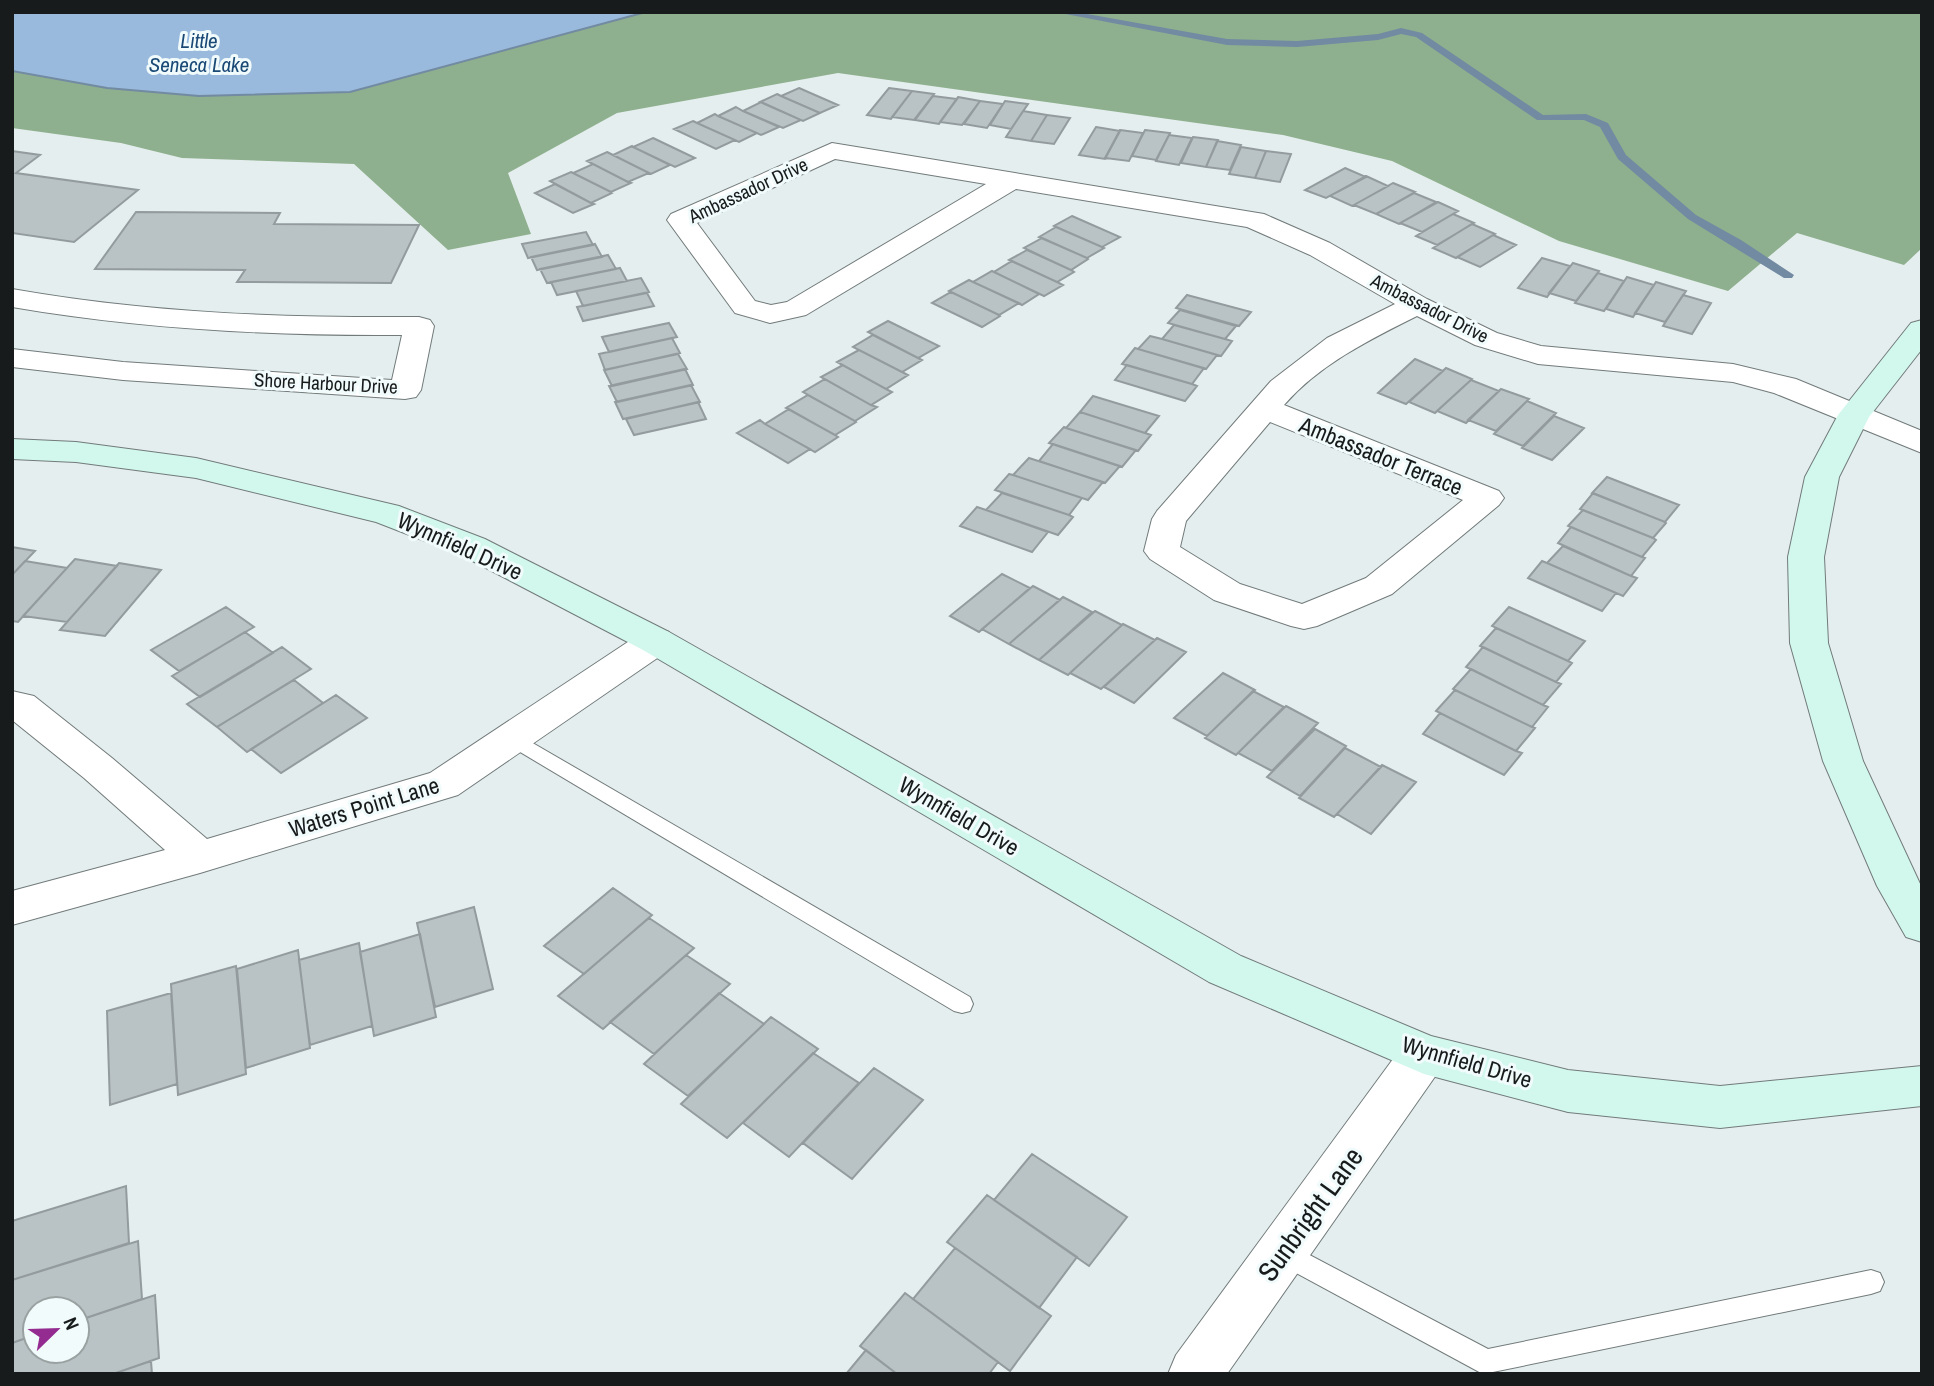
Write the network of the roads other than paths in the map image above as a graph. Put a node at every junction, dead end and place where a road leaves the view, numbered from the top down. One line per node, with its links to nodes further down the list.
1 (1012, 180): 1 (street, Ambassador Drive); 3 (street, Ambassador Drive)
2 (25, 300): 4 (street, Shore Harbour Drive); 6 (street, Shore Harbour Drive)
3 (1417, 305): 7 (street, Ambassador Terrace); 8 (street, Ambassador Drive)
4 (12, 326)
5 (1922, 329): 8 (street)
6 (12, 358)
7 (1265, 408): 7 (street, Ambassador Terrace)
8 (1854, 415): 9 (street, Ambassador Drive); 16 (street)
9 (1922, 443)
10 (12, 449): 11 (street, Wynnfield Drive)
11 (656, 641): 13 (street, Waters Point Lane); 18 (street, Wynnfield Drive)
12 (12, 705): 14 (street)
13 (512, 738): 14 (street, Waters Point Lane); 17 (lane)
14 (200, 857): 15 (street, Waters Point Lane)
15 (12, 908)
16 (1922, 925)
17 (962, 1004)
18 (1424, 1054): 19 (street, Wynnfield Drive); 20 (street, Sunbright Lane)
19 (1922, 1086)
20 (1283, 1252): 21 (lane); 22 (street, Sunbright Lane)
21 (1871, 1282)
22 (1195, 1374)

